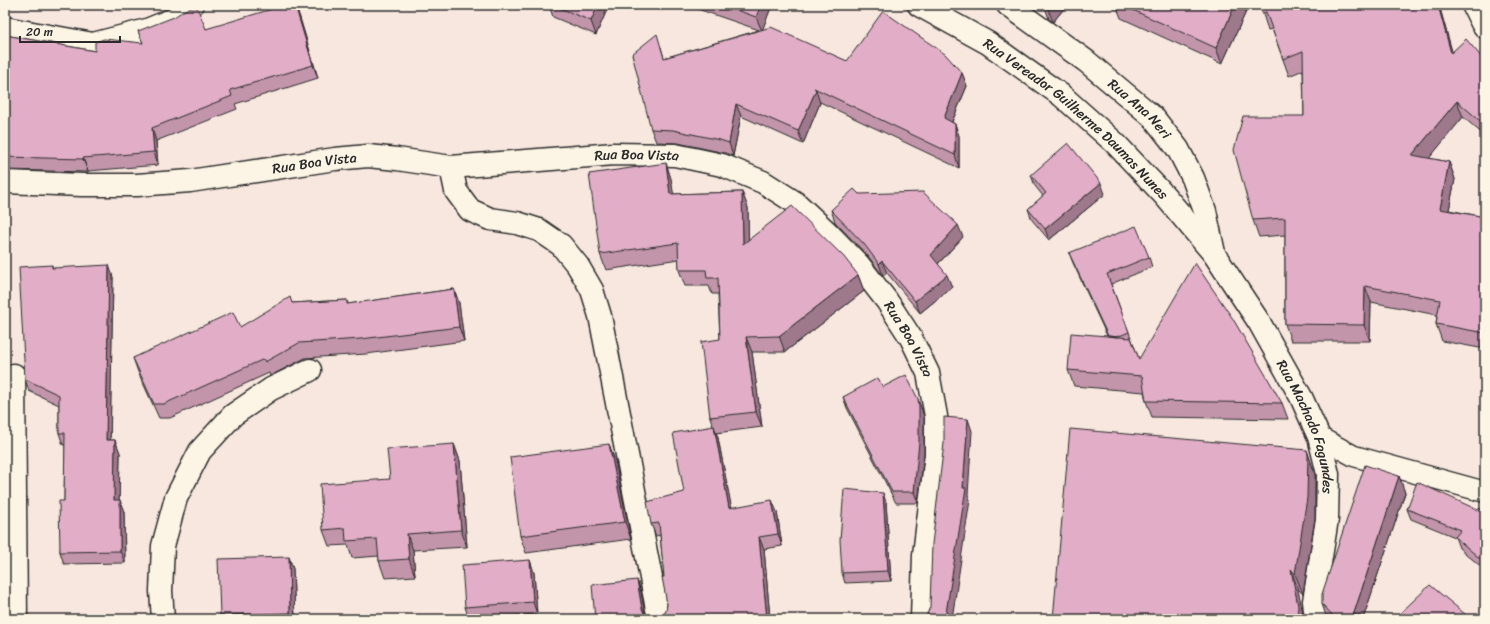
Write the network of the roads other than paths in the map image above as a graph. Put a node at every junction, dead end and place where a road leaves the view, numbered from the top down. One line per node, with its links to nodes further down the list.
1 (192, 5): 6 (street)
2 (919, 5): 9 (street, Rua Vereador Guilherme Daumas Nunes)
3 (1008, 5): 9 (street, Rua Ana Neri)
4 (1473, 5): 5 (street)
5 (1485, 27)
6 (5, 28)
7 (451, 167): 8 (street, Rua Boa Vista); 16 (street); 17 (street, Rua Boa Vista)
8 (5, 182)
9 (1214, 254): 12 (street, Rua Machado Fagundes)
10 (310, 370): 15 (street)
11 (14, 375): 14 (street)
12 (1319, 437): 13 (lane); 18 (street, Rua Machado Fagundes)
13 (1485, 492)
14 (16, 619)
15 (163, 619)
16 (659, 619)
17 (922, 619)
18 (1316, 619)

